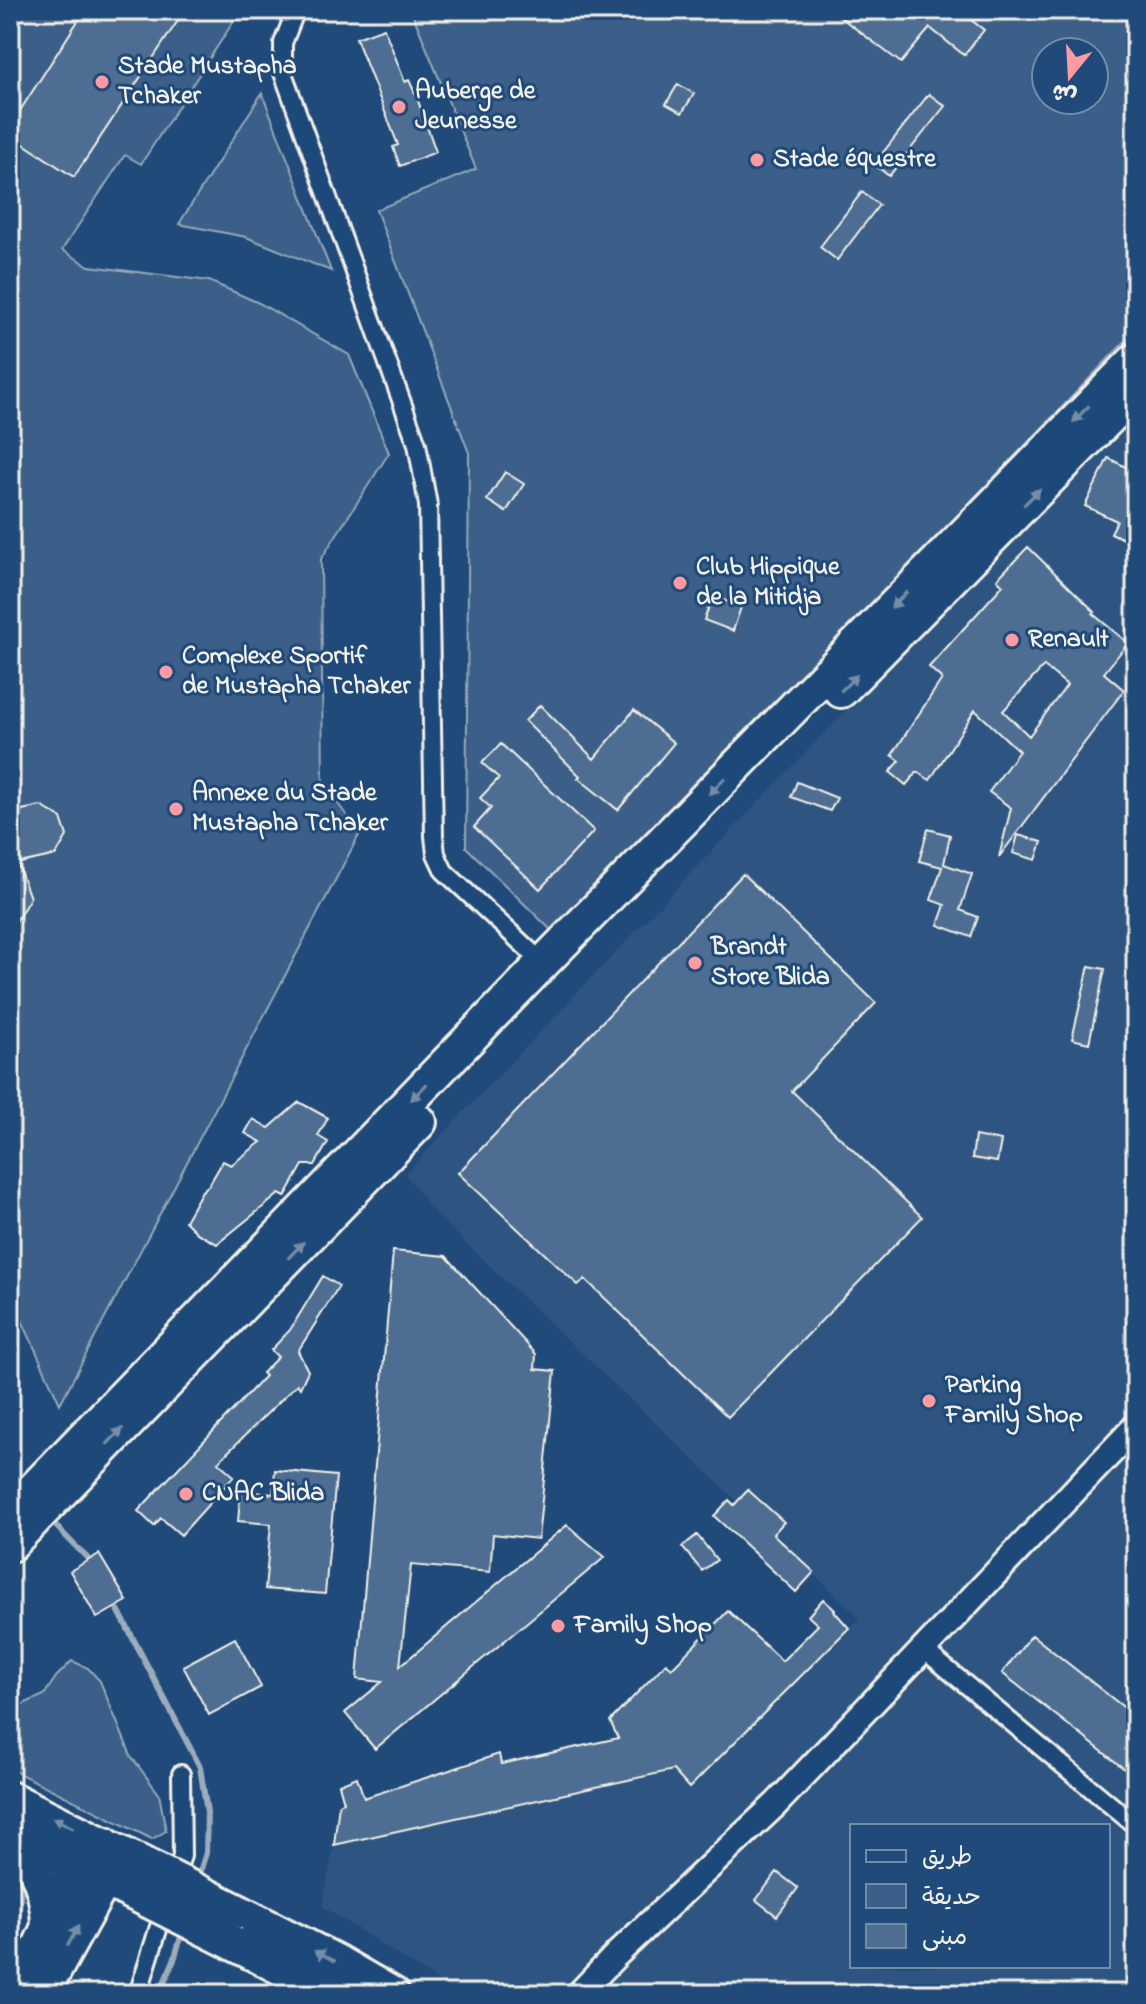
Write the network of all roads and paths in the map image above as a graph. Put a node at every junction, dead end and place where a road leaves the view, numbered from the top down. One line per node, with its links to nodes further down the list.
1 (296, 10): 4 (street)
2 (1136, 359): 4 (highway, one-way to 4)
3 (1136, 391): 6 (highway, one-way to 3)
4 (543, 963): 6 (highway, one-way to 6)
5 (1136, 1426): 8 (street)
6 (54, 1482): 7 (highway)
7 (13, 1531)
8 (923, 1649): 11 (street); 23 (street)
9 (181, 1774): 20 (street)
10 (14, 1799): 13 (highway, one-way to 10)
11 (1136, 1826)
12 (10, 1834): 14 (highway); 17 (highway)
13 (105, 1844): 14 (highway); 15 (highway); 16 (highway)
14 (75, 1866): 15 (highway); 17 (highway)
15 (105, 1880): 16 (highway); 19 (highway, one-way to 15)
16 (153, 1886): 21 (highway, bridge); 22 (highway, one-way to 16, bridge)
17 (48, 1926): 18 (highway)
18 (12, 1994)
19 (42, 1994)
20 (138, 1994)
21 (331, 1994)
22 (393, 1994)
23 (579, 1994)

